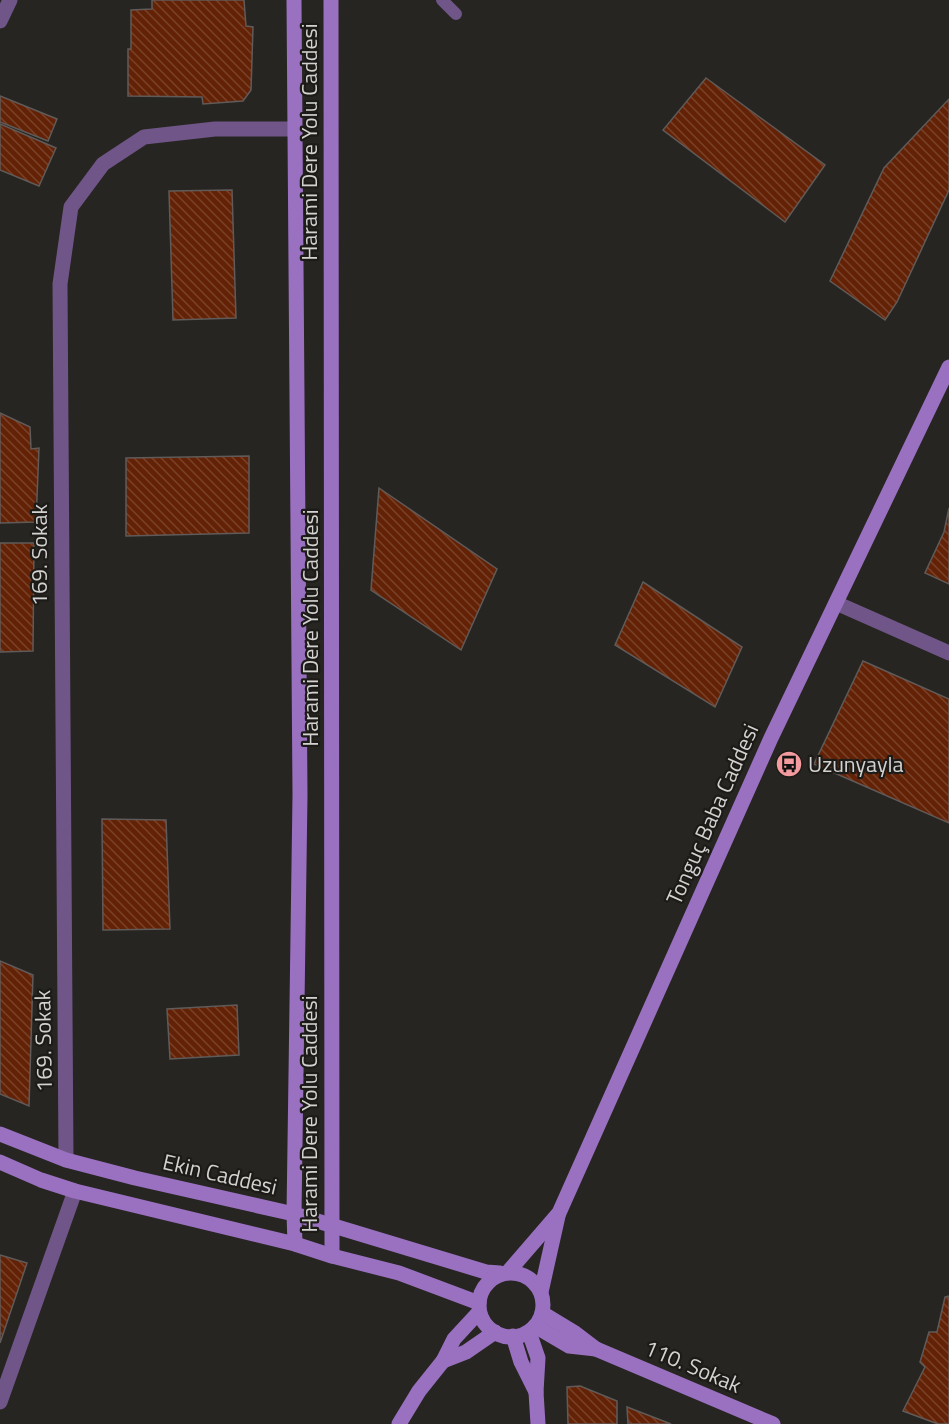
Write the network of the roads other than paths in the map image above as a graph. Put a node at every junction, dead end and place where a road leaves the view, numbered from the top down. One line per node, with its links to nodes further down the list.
1 (10, 0): 6 (street)
2 (294, 0): 7 (street, Harami Dere Yolu Caddesi)
3 (331, 0): 17 (street, Harami Dere Yolu Caddesi)
4 (442, 0): 5 (lane)
5 (456, 14)
6 (0, 21)
7 (296, 129): 12 (street, 169. Sokak); 16 (street, Harami Dere Yolu Caddesi)
8 (949, 367): 9 (street, Tonguç Baba Caddesi)
9 (836, 603): 10 (street); 15 (street, Tonguç Baba Caddesi)
10 (949, 653)
11 (0, 1134): 12 (street, Ekin Caddesi)
12 (66, 1160): 14 (street); 16 (street, Ekin Caddesi)
13 (0, 1162): 14 (street)
14 (75, 1191): 18 (street); 28 (street)
15 (559, 1213): 20 (street, Tonguç Baba Caddesi); 21 (street)
16 (294, 1214): 17 (street, Ekin Caddesi); 18 (street, Harami Dere Yolu Caddesi)
17 (333, 1225): 19 (street, Harami Dere Yolu Caddesi); 20 (street, Ekin Caddesi)
18 (296, 1244): 19 (street)
19 (332, 1256): 22 (street)
20 (504, 1273): 21 (street); 22 (street)
21 (541, 1292): 23 (street)
22 (479, 1308): 24 (street); 26 (street)
23 (535, 1324): 25 (street); 27 (street); 31 (street, 110. Sokak)
24 (495, 1332): 25 (street); 26 (street)
25 (513, 1336): 27 (street)
26 (443, 1361): 29 (street)
27 (536, 1392): 30 (street)
28 (0, 1402)
29 (399, 1424)
30 (538, 1424)
31 (773, 1424)

